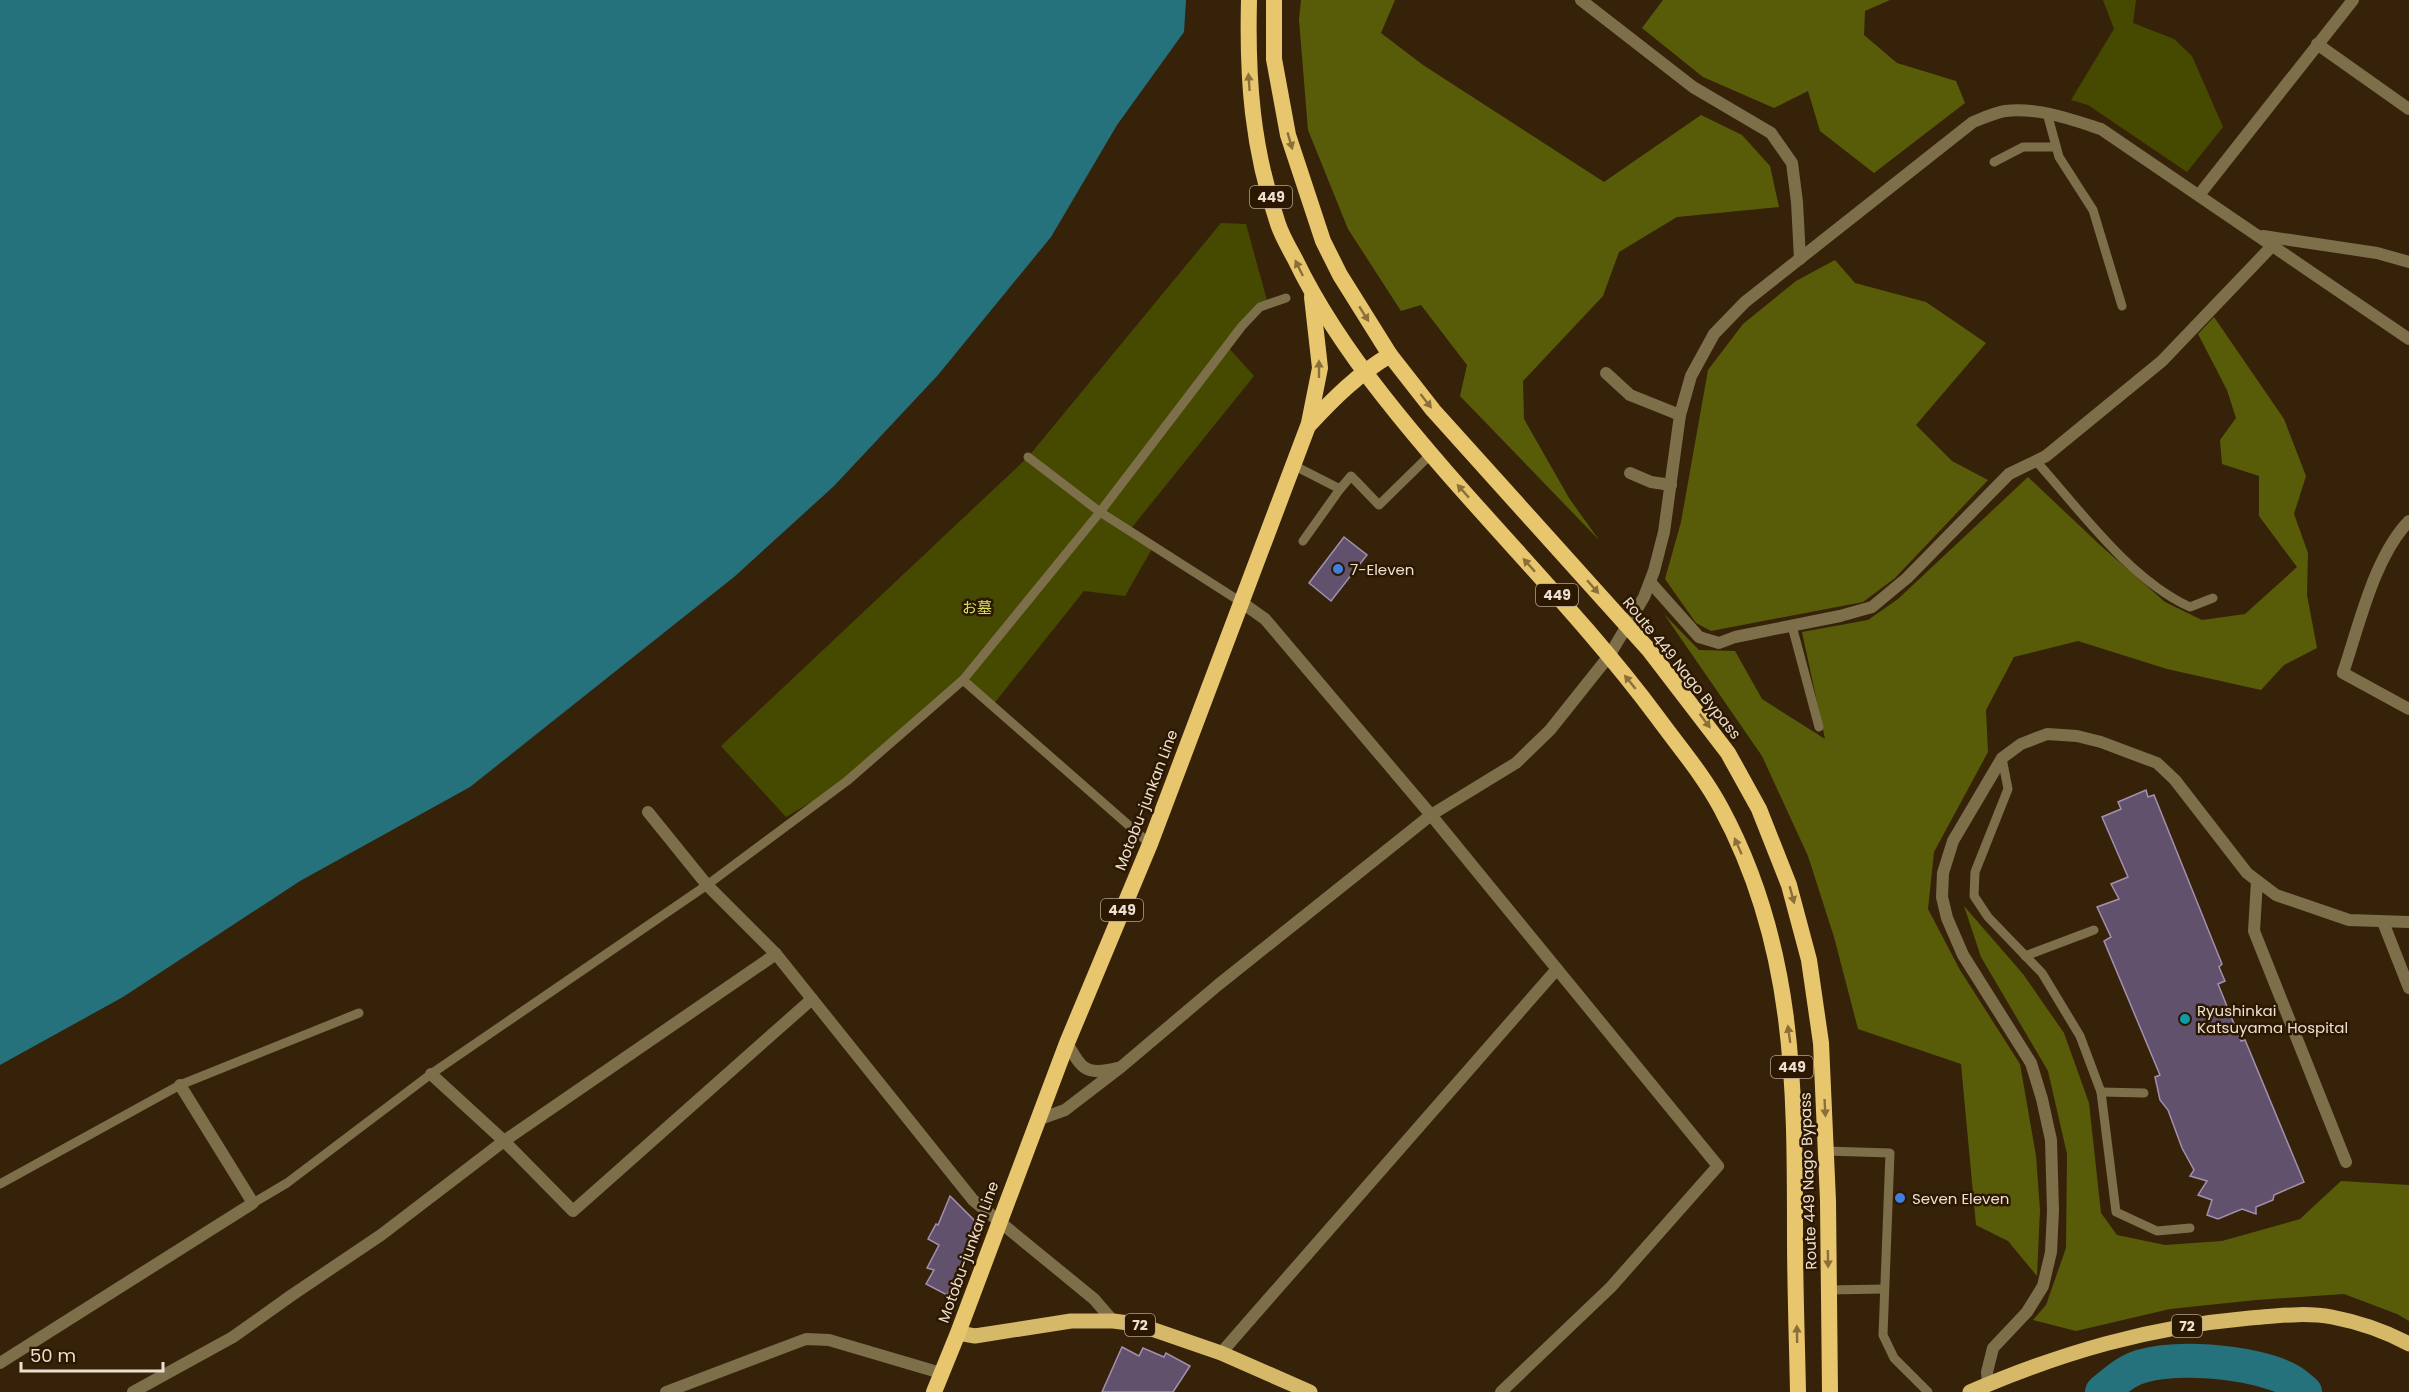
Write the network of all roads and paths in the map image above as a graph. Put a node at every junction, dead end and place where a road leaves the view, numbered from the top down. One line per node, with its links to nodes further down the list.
1 (1249, 0): 15 (highway, 449, one-way to 1)
2 (1274, 0): 19 (highway, 449, one-way to 19)
3 (1581, 0): 13 (street)
4 (2353, 0): 5 (street)
5 (2317, 44): 6 (street); 10 (street)
6 (2409, 109)
7 (2047, 113): 8 (lane); 10 (street); 13 (street)
8 (2056, 147): 9 (lane); 17 (lane)
9 (1994, 162)
10 (2199, 195): 11 (street)
11 (2259, 235): 12 (street); 14 (street)
12 (2272, 245): 18 (street); 26 (street)
13 (1800, 259): 22 (street)
14 (2409, 262)
15 (1311, 293): 20 (highway, 449); 23 (highway, one-way to 15)
16 (1286, 298): 31 (lane)
17 (2122, 306)
18 (2409, 339)
19 (1390, 355): 20 (highway, Motobu-junkan Line / 449); 38 (highway, Route 449 Nago Bypass / 449, one-way to 38)
20 (1364, 371): 23 (highway, Motobu-junkan Line / 449); 24 (highway, Route 449 Nago Bypass / 449)
21 (1606, 373): 22 (street)
22 (1680, 415): 29 (street)
23 (1308, 426): 27 (highway, Motobu-junkan Line / 449)
24 (1430, 455): 30 (lane); 39 (highway, Route 449 Nago Bypass / 449, one-way to 24)
25 (1028, 457): 31 (lane)
26 (2036, 461): 35 (lane); 37 (street)
27 (1293, 465): 30 (lane); 36 (highway, Motobu-junkan Line / 449)
28 (1630, 473): 29 (street)
29 (1671, 485): 34 (street)
30 (1340, 489): 33 (lane)
31 (1100, 512): 36 (lane); 40 (lane)
32 (2409, 521): 41 (street)
33 (1303, 541)
34 (1650, 582): 37 (street); 38 (street)
35 (2213, 598)
36 (1241, 602): 45 (street); 46 (highway, Motobu-junkan Line / 449)
37 (1792, 626): 42 (lane)
38 (1628, 627): 39 (street); 66 (highway, Route 449 Nago Bypass / 449, one-way to 66)
39 (1609, 656): 45 (street); 86 (highway, Route 449 Nago Bypass / 449, one-way to 39)
40 (963, 680): 46 (lane); 48 (lane)
41 (2409, 709)
42 (1819, 727)
43 (2002, 758): 47 (street); 53 (lane); 80 (street)
44 (648, 812): 48 (street)
45 (1431, 815): 54 (street); 59 (street)
46 (1150, 844): 58 (highway, Motobu-junkan Line / 449)
47 (2257, 881): 49 (street); 67 (street)
48 (707, 885): 52 (street); 60 (lane)
49 (2383, 922): 50 (street); 55 (street)
50 (2409, 922)
51 (2094, 930): 53 (lane)
52 (776, 954): 56 (street); 65 (street)
53 (2025, 956): 62 (lane)
54 (1557, 969): 77 (street); 85 (street)
55 (2409, 988)
56 (812, 999): 65 (street); 70 (street)
57 (359, 1013): 61 (lane)
58 (1067, 1043): 59 (street); 64 (highway, Motobu-junkan Line / 449)
59 (1121, 1067): 64 (street)
60 (431, 1074): 65 (street); 69 (lane)
61 (180, 1085): 68 (lane); 69 (street)
62 (2101, 1092): 63 (lane); 71 (lane)
63 (2144, 1093)
64 (1037, 1120): 70 (highway, Motobu-junkan Line / 449)
65 (504, 1141): 81 (street)
66 (1826, 1150): 72 (lane); 73 (highway, Route 449 Nago Bypass / 449, one-way to 73)
67 (2346, 1162)
68 (0, 1184)
69 (254, 1203): 78 (street)
70 (999, 1221): 74 (street); 75 (highway, Motobu-junkan Line / 449)
71 (2190, 1228)
72 (1884, 1289): 73 (lane); 88 (lane)
73 (1828, 1290): 87 (highway, Route 449 Nago Bypass / 449)
74 (1113, 1320): 75 (main road, 72); 77 (main road, 72)
75 (958, 1334): 79 (highway, Motobu-junkan Line / 449)
76 (2409, 1344): 80 (main road, 72)
77 (1221, 1353): 84 (main road, 72)
78 (0, 1363)
79 (941, 1373): 82 (street); 83 (highway, Motobu-junkan Line / 449)
80 (1988, 1384): 89 (main road, 72)
81 (133, 1392)
82 (666, 1392)
83 (934, 1392)
84 (1310, 1392)
85 (1501, 1392)
86 (1798, 1392)
87 (1830, 1392)
88 (1928, 1392)
89 (1970, 1392)

